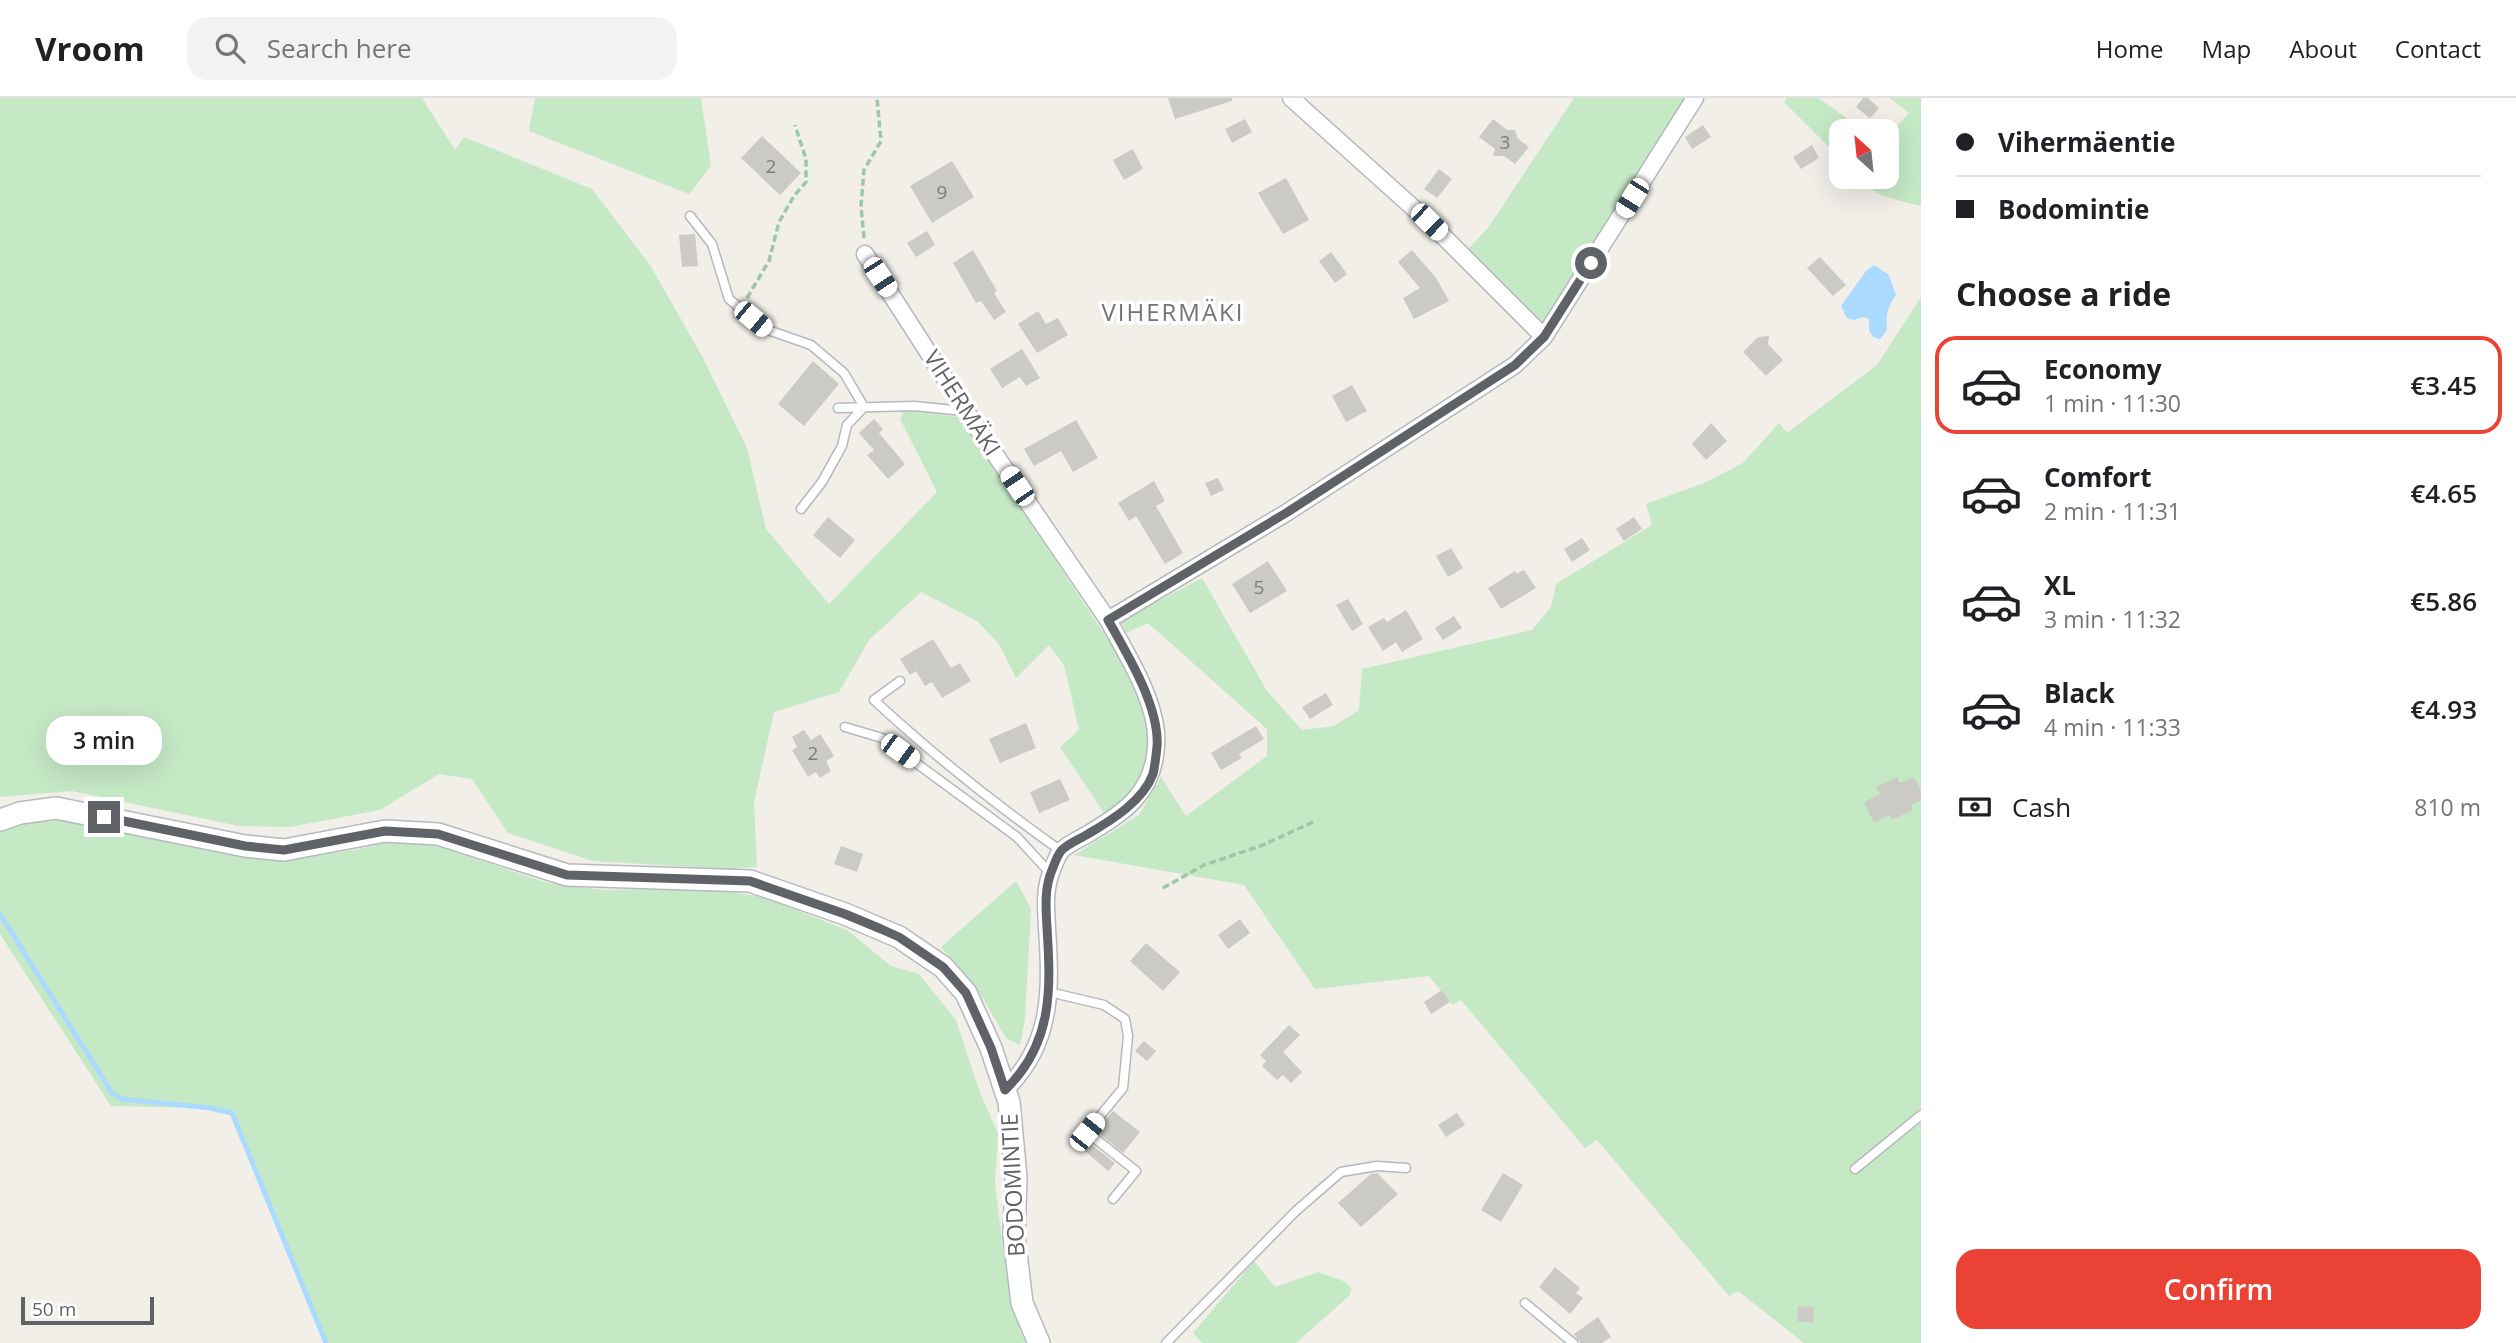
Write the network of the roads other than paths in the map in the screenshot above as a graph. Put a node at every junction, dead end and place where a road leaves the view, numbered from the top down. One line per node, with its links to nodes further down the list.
1 (1291, 98): 5 (street)
2 (1696, 98): 5 (street)
3 (690, 216): 6 (lane)
4 (865, 254): 8 (street, VIHERMÄKI)
5 (1544, 337): 10 (street)
6 (864, 407): 7 (lane); 8 (lane); 9 (lane)
7 (838, 408)
8 (966, 411): 10 (street, VIHERMÄKI)
9 (801, 509)
10 (1108, 620): 14 (street, VIHERMÄKI)
11 (900, 681): 14 (lane)
12 (845, 727): 15 (lane)
13 (0, 820): 17 (street, BODOMINTIE)
14 (1061, 851): 15 (street)
15 (1050, 873): 16 (street)
16 (1049, 992): 17 (street); 21 (lane)
17 (1005, 1090): 23 (street, BODOMINTIE)
18 (1921, 1115): 20 (lane)
19 (1406, 1168): 24 (lane)
20 (1855, 1169)
21 (1113, 1199)
22 (1525, 1303): 25 (lane)
23 (1039, 1343)
24 (1166, 1343)
25 (1573, 1343)

